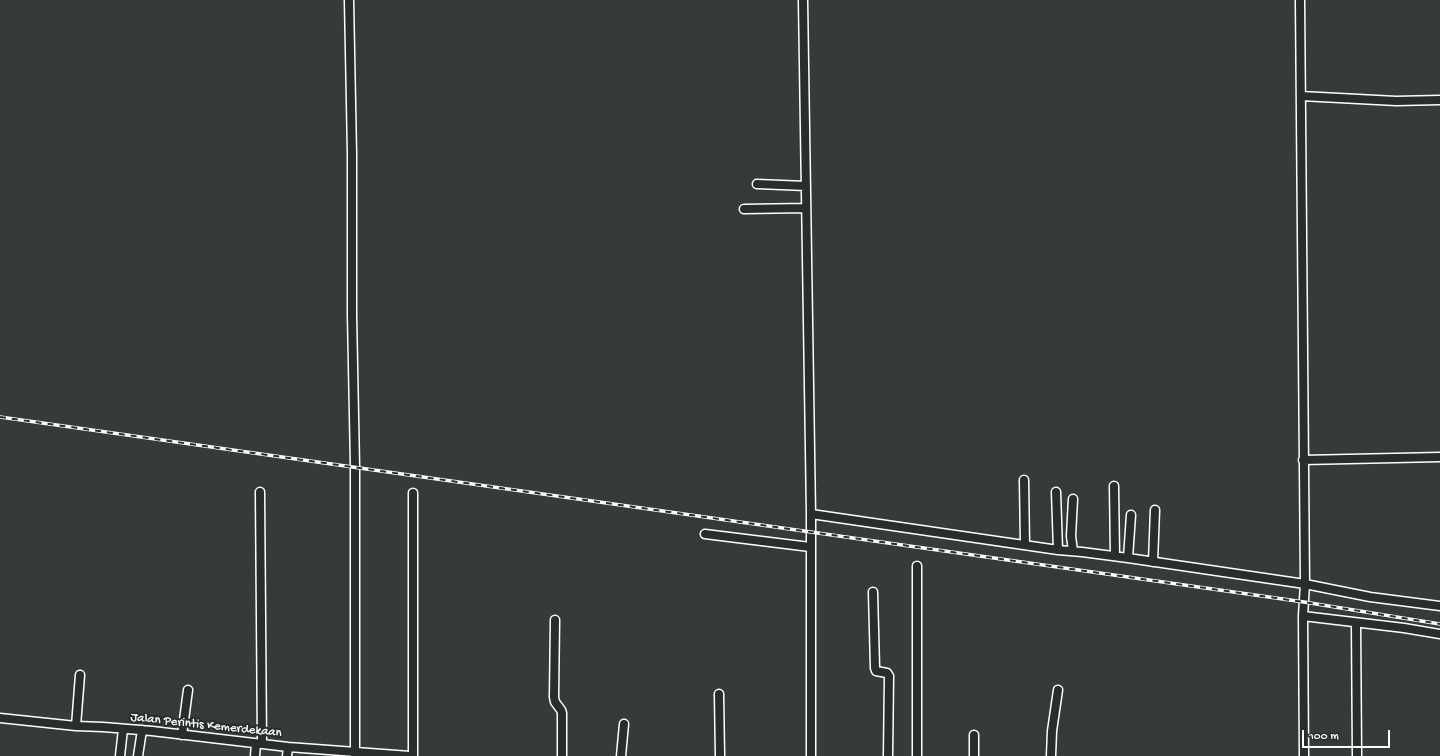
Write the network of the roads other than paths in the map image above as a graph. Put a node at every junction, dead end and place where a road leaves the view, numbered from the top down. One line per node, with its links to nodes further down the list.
1 (349, 0): 50 (street)
2 (803, 0): 7 (street)
3 (1300, 0): 4 (street)
4 (1301, 96): 5 (street); 11 (street)
5 (1440, 100)
6 (757, 184): 7 (street)
7 (806, 186): 8 (street)
8 (806, 208): 9 (street); 19 (street)
9 (744, 209)
10 (1440, 457): 11 (street)
11 (1303, 460): 30 (street)
12 (1024, 480): 22 (street)
13 (1114, 486): 26 (street)
14 (260, 492): 48 (street)
15 (1056, 492): 24 (street)
16 (413, 493): 55 (street)
17 (1073, 499): 25 (street)
18 (1155, 510): 28 (street)
19 (811, 514): 22 (street); 23 (street)
20 (1131, 515): 27 (street)
21 (705, 534): 23 (street)
22 (1025, 545): 24 (street)
23 (810, 547): 59 (street)
24 (1058, 550): 25 (street)
25 (1073, 551): 26 (street)
26 (1115, 556): 27 (street)
27 (1128, 558): 28 (street)
28 (1153, 562): 30 (street)
29 (917, 566): 61 (street)
30 (1305, 584): 32 (street); 33 (street)
31 (873, 592): 60 (street)
32 (1440, 606)
33 (1303, 616): 35 (street); 64 (street)
34 (555, 620): 56 (street)
35 (1356, 622): 36 (street); 65 (street)
36 (1440, 634)
37 (80, 675): 43 (street)
38 (188, 690): 46 (street)
39 (1058, 690): 63 (street)
40 (719, 694): 58 (street)
41 (0, 718): 43 (street, Jalan Perintis Kemerdekaan)
42 (624, 724): 57 (street)
43 (76, 726): 44 (street, Jalan Perintis Kemerdekaan)
44 (124, 729): 45 (street, Jalan Perintis Kemerdekaan); 51 (street)
45 (142, 730): 46 (street, Jalan Perintis Kemerdekaan); 52 (street)
46 (182, 735): 48 (street, Jalan Perintis Kemerdekaan)
47 (974, 735): 62 (street)
48 (259, 744): 49 (street, Jalan Perintis Kemerdekaan); 53 (street)
49 (288, 747): 50 (street, Jalan Perintis Kemerdekaan); 54 (street)
50 (354, 754): 55 (street, Jalan Perintis Kemerdekaan)
51 (120, 756)
52 (138, 756)
53 (255, 756)
54 (287, 756)
55 (411, 756)
56 (562, 756)
57 (621, 756)
58 (720, 756)
59 (811, 756)
60 (888, 756)
61 (917, 756)
62 (974, 756)
63 (1051, 756)
64 (1304, 756)
65 (1357, 756)

